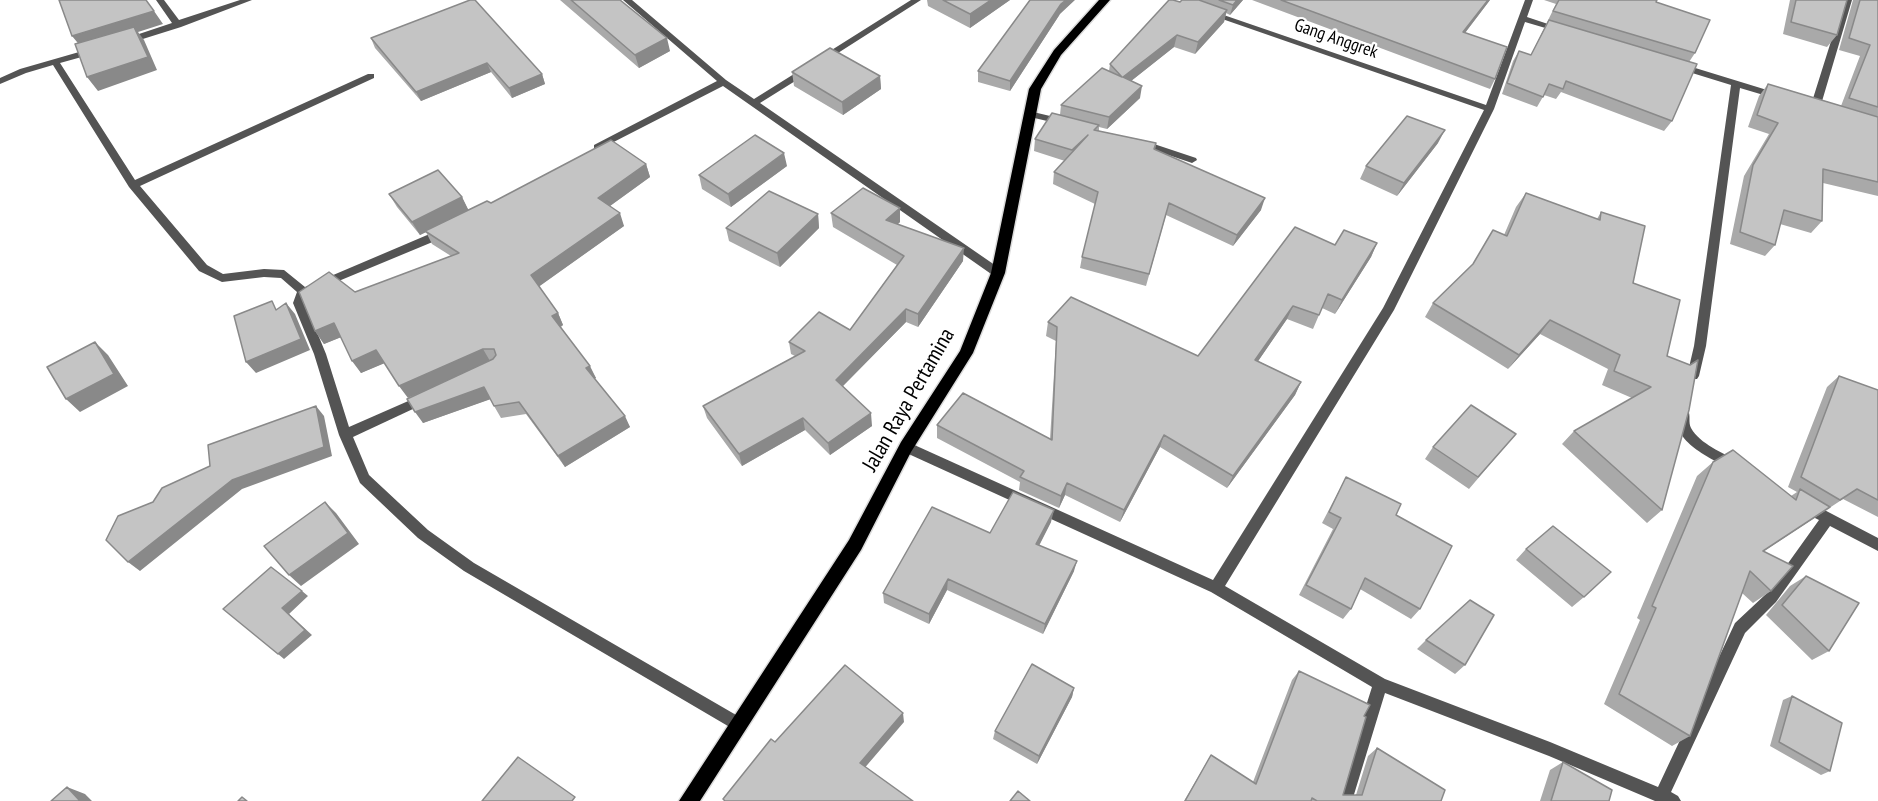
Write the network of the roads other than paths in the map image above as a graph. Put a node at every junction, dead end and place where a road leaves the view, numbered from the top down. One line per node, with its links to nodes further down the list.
1 (160, 0): 10 (street)
2 (248, 0): 10 (street)
3 (627, 0): 18 (street)
4 (917, 0): 21 (street)
5 (1106, 0): 26 (main road, Jalan Raya Pertamina)
6 (1529, 0): 9 (street)
7 (1848, 0): 23 (street)
8 (1195, 8): 24 (street, Gang Anggrek)
9 (1523, 18): 11 (street); 24 (street)
10 (178, 25): 12 (street)
11 (1568, 32)
12 (122, 42)
13 (100, 49): 14 (street)
14 (55, 62): 17 (street); 31 (street)
15 (1669, 63): 19 (street)
16 (371, 76): 31 (street)
17 (0, 81)
18 (723, 82): 21 (street); 29 (street)
19 (1736, 83): 20 (street); 38 (street)
20 (1792, 101)
21 (755, 102): 33 (street)
22 (1804, 104): 23 (street)
23 (1815, 108): 25 (street)
24 (1489, 109): 42 (street)
25 (1826, 111)
26 (1029, 114): 27 (street); 33 (main road, Jalan Raya Pertamina)
27 (1078, 125)
28 (1133, 140): 30 (street)
29 (583, 155)
30 (1192, 160)
31 (133, 185): 34 (street)
32 (451, 228): 34 (street)
33 (998, 273): 37 (main road, Jalan Raya Pertamina)
34 (304, 292): 36 (street)
35 (441, 390): 36 (street)
36 (345, 435): 44 (street)
37 (906, 447): 42 (street); 44 (main road, Jalan Raya Pertamina)
38 (1749, 473)
39 (1797, 502): 40 (street)
40 (1827, 519): 41 (street); 45 (street)
41 (1878, 544)
42 (1216, 588): 43 (street)
43 (1380, 684): 45 (street); 47 (street)
44 (738, 724): 46 (main road, Jalan Raya Pertamina)
45 (1668, 798)
46 (689, 801)
47 (1344, 801)

